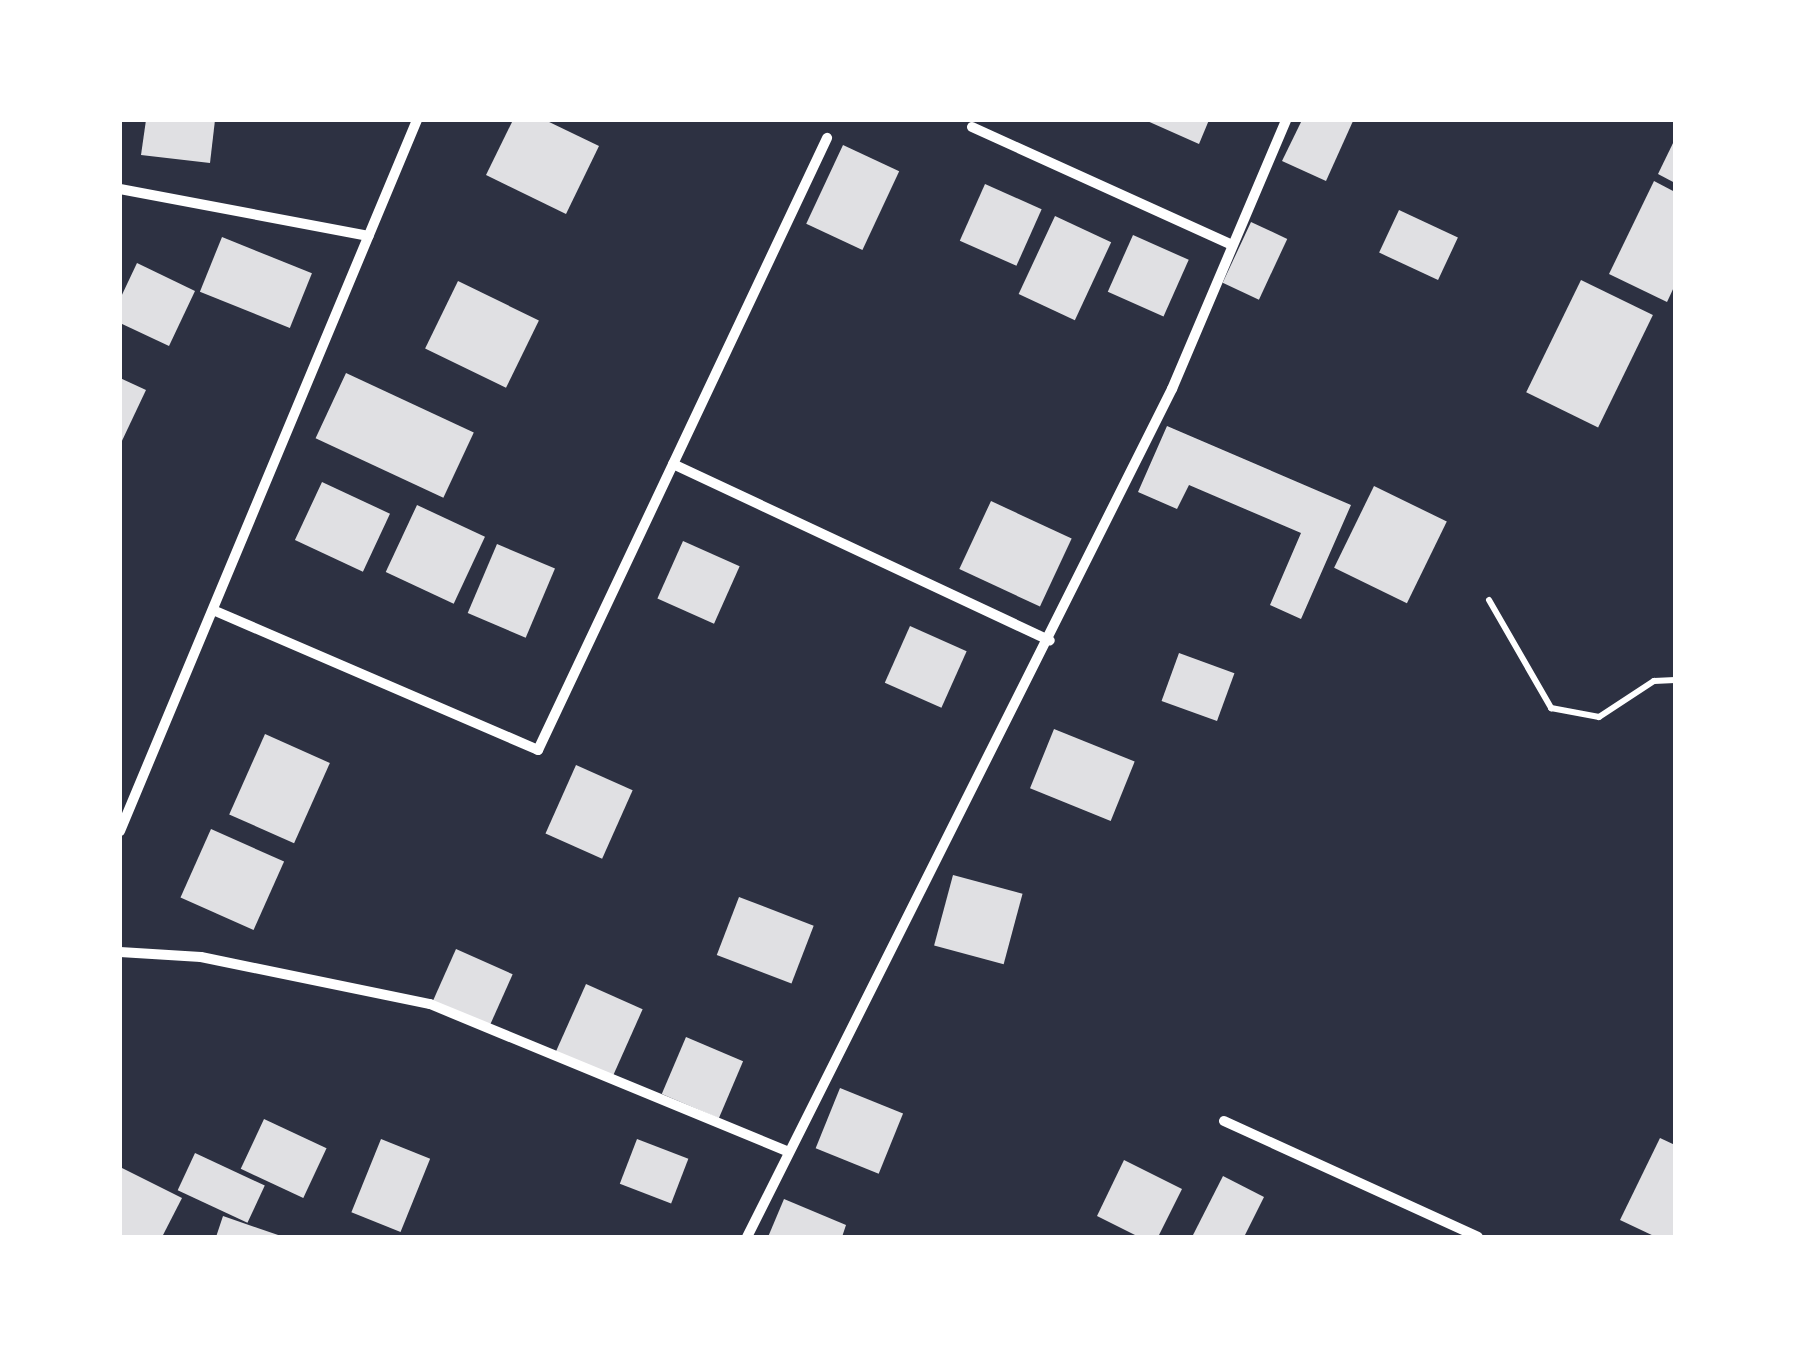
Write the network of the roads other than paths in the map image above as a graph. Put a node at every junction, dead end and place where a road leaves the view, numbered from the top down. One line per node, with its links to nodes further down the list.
1 (417, 120): 6 (street)
2 (1286, 120): 7 (street)
3 (972, 127): 7 (street)
4 (827, 138): 8 (street)
5 (120, 189): 6 (street)
6 (369, 236): 9 (street)
7 (1230, 244): 10 (street)
8 (673, 464): 9 (street); 10 (street)
9 (213, 610): 11 (street)
10 (1050, 641): 14 (street)
11 (120, 830)
12 (120, 952): 14 (street)
13 (1224, 1121): 16 (street)
14 (787, 1151): 15 (street)
15 (747, 1237)
16 (1478, 1237)

